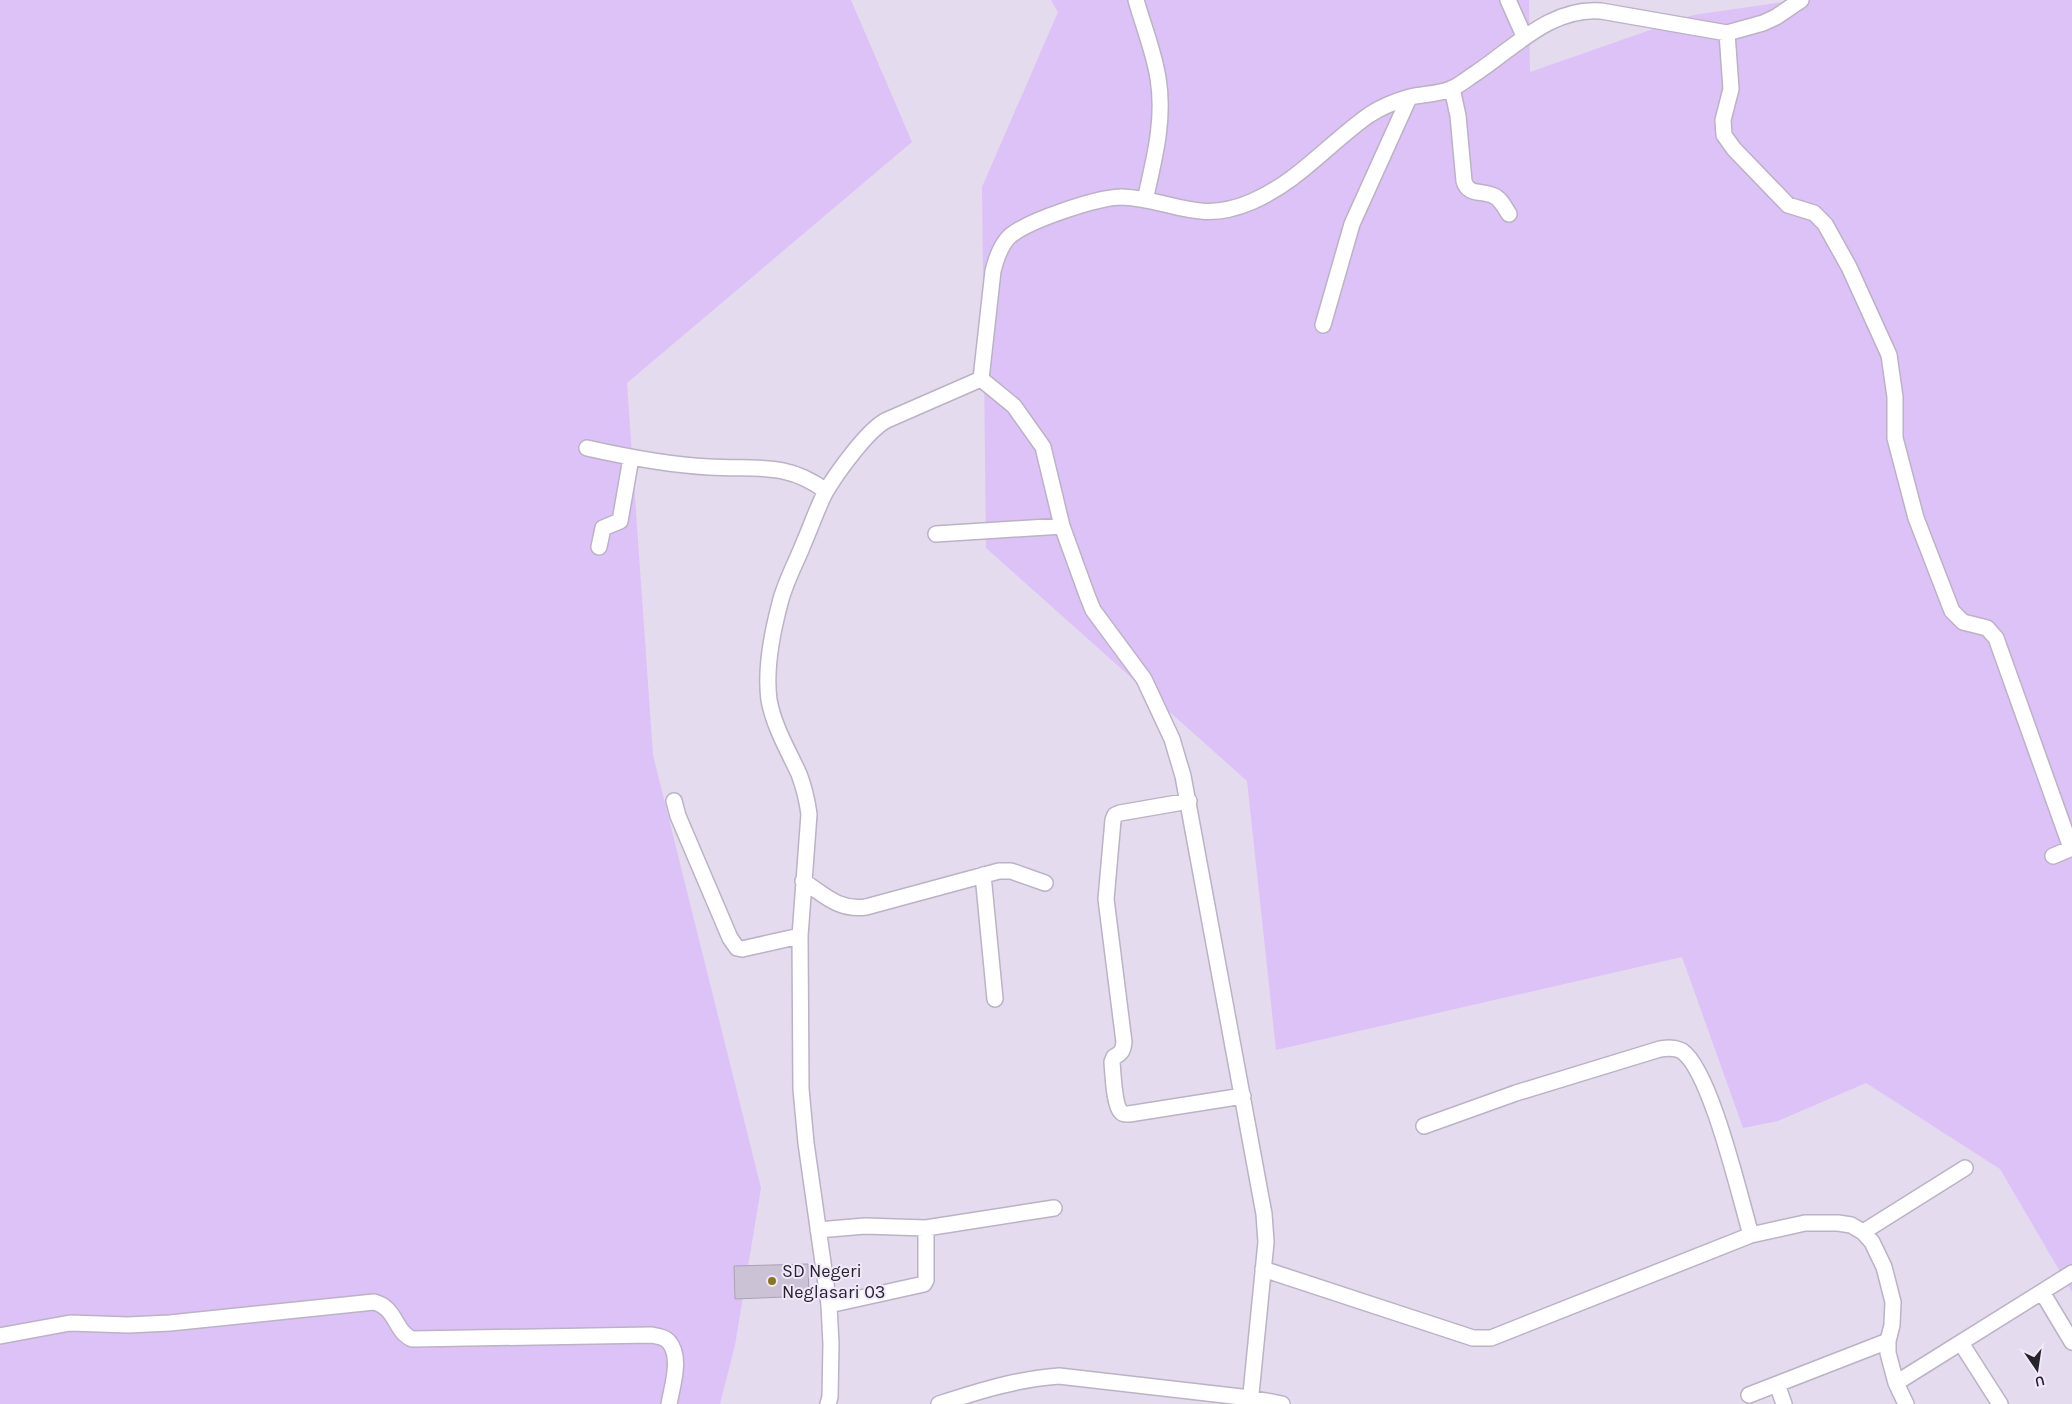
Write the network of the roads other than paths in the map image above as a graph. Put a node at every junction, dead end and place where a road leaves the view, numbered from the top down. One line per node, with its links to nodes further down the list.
1 (1136, 0): 8 (street)
2 (1508, 0): 5 (street)
3 (1801, 0): 4 (street)
4 (1727, 34): 5 (street); 20 (street)
5 (1524, 36): 6 (street)
6 (1452, 88): 7 (street); 9 (street)
7 (1409, 98): 8 (street); 10 (street)
8 (1145, 200): 11 (street)
9 (1509, 214)
10 (1324, 325)
11 (980, 379): 14 (street); 15 (street)
12 (588, 448): 13 (street)
13 (631, 458): 14 (street); 17 (street)
14 (826, 492): 23 (street)
15 (1062, 526): 16 (street); 19 (street)
16 (936, 534)
17 (599, 547)
18 (674, 801): 25 (street)
19 (1188, 801): 27 (street); 27 (street)
20 (2071, 848): 21 (street)
21 (2053, 856)
22 (983, 875): 23 (street); 24 (street); 26 (street)
23 (803, 881): 25 (street)
24 (1044, 883)
25 (800, 936): 32 (street)
26 (995, 999)
27 (1243, 1096): 35 (street)
28 (1424, 1126): 34 (street)
29 (1965, 1168): 33 (street)
30 (1054, 1208): 31 (street)
31 (926, 1228): 32 (street); 38 (street)
32 (818, 1230): 38 (street)
33 (1863, 1232): 34 (street); 40 (street)
34 (1751, 1235): 35 (street)
35 (1263, 1269): 46 (street)
36 (2072, 1273): 37 (street)
37 (2042, 1292): 41 (street); 42 (street)
38 (829, 1305): 48 (street)
39 (0, 1336): 47 (street)
40 (1888, 1341): 43 (street); 44 (street)
41 (2072, 1342)
42 (1961, 1343): 43 (street); 53 (street)
43 (1896, 1383): 52 (street)
44 (1777, 1384): 45 (street); 51 (street)
45 (1748, 1394)
46 (1250, 1401): 49 (street); 50 (street)
47 (669, 1404)
48 (828, 1404)
49 (939, 1404)
50 (1282, 1404)
51 (1784, 1404)
52 (1906, 1404)
53 (2000, 1404)

